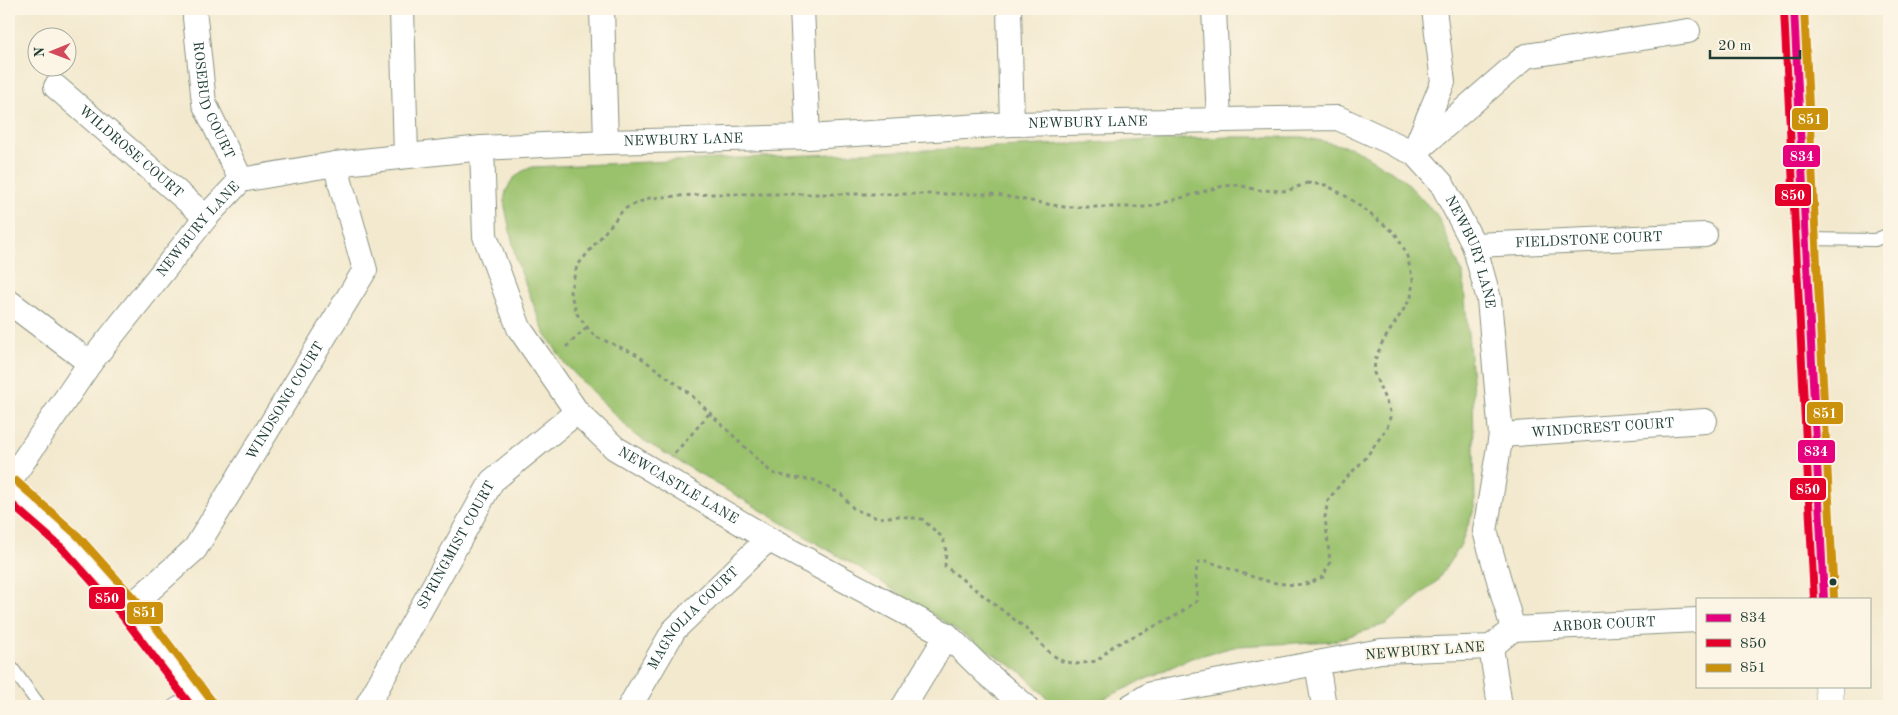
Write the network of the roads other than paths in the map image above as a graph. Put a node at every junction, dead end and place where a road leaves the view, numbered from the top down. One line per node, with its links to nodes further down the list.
1 (402, 9): 17 (street)
2 (602, 9): 14 (street)
3 (802, 9): 13 (street)
4 (1009, 9): 12 (street)
5 (1214, 9): 11 (street)
6 (1434, 9): 16 (street)
7 (1794, 9): 23 (street)
8 (195, 18): 19 (street, ROSEBUD COURT)
9 (1688, 31): 16 (street)
10 (56, 87): 20 (street, WILDROSE COURT)
11 (1219, 120): 12 (street, NEWBURY LANE); 16 (street, NEWBURY LANE)
12 (1012, 124): 13 (street, NEWBURY LANE)
13 (808, 137): 14 (street, NEWBURY LANE)
14 (606, 142): 15 (street, NEWBURY LANE)
15 (482, 148): 17 (street, NEWBURY LANE); 27 (street, NEWCASTLE LANE)
16 (1414, 153): 24 (street, NEWBURY LANE)
17 (406, 156): 18 (street, NEWBURY LANE)
18 (336, 164): 19 (street, NEWBURY LANE); 34 (street, WINDSONG COURT)
19 (241, 180): 20 (street, NEWBURY LANE)
20 (206, 217): 26 (street, NEWBURY LANE)
21 (1889, 234): 23 (lane)
22 (1704, 235): 24 (street, FIELDSTONE COURT)
23 (1806, 239): 33 (street)
24 (1474, 246): 29 (street, NEWBURY LANE)
25 (9, 302): 26 (street)
26 (90, 364): 30 (street, NEWBURY LANE)
27 (577, 412): 32 (street, NEWCASTLE LANE); 45 (street, SPRINGMIST COURT)
28 (1705, 421): 29 (street, WINDCREST COURT)
29 (1501, 435): 36 (street, NEWBURY LANE)
30 (9, 482)
31 (9, 489): 34 (street)
32 (768, 539): 37 (street, NEWCASTLE LANE); 46 (street, MAGNOLIA COURT)
33 (1824, 598)
34 (129, 608): 42 (street)
35 (1696, 620): 36 (street, ARBOR COURT)
36 (1513, 629): 38 (street, NEWBURY LANE)
37 (947, 635): 47 (street); 48 (street, NEWCASTLE LANE)
38 (1491, 647): 39 (street, NEWBURY LANE); 51 (street)
39 (1317, 663): 49 (street, NEWBURY LANE); 50 (street)
40 (9, 664): 43 (lane)
41 (1829, 688): 52 (street)
42 (198, 700): 44 (lane)
43 (40, 706)
44 (173, 706)
45 (367, 706)
46 (630, 706)
47 (904, 706)
48 (1025, 706)
49 (1131, 706)
50 (1324, 706)
51 (1500, 706)
52 (1830, 706)

